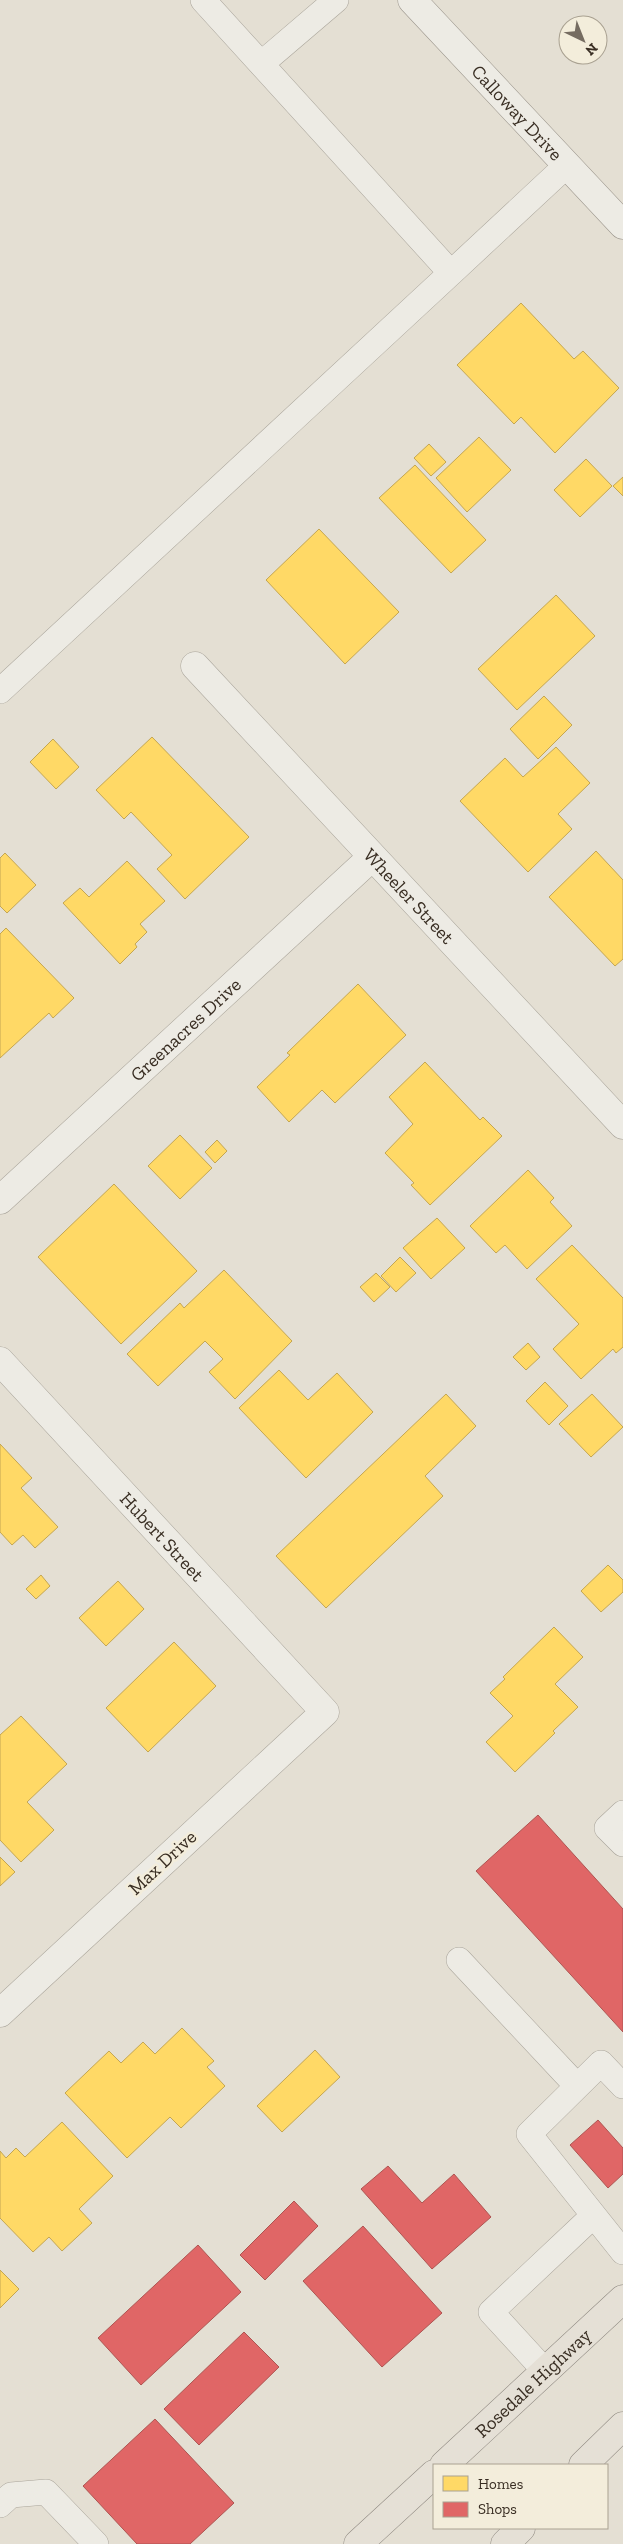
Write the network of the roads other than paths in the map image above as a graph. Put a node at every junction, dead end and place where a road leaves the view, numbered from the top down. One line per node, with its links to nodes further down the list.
1 (203, 0): 4 (lane)
2 (336, 0): 4 (lane)
3 (412, 0): 5 (street, Calloway Drive)
4 (261, 64): 7 (lane)
5 (567, 165): 6 (street, Calloway Drive); 7 (lane)
6 (623, 225)
7 (451, 273): 9 (lane)
8 (195, 666): 10 (street, Wheeler Street)
9 (0, 691)
10 (372, 857): 11 (street, Wheeler Street); 12 (street, Greenacres Drive)
11 (623, 1125)
12 (0, 1200)
13 (0, 1361): 14 (street, Hubert Street)
14 (325, 1712): 18 (street, Max Drive)
15 (623, 1813): 16 (lane)
16 (623, 1844)
17 (459, 1960): 19 (lane)
18 (0, 2013)
19 (577, 2086): 20 (lane); 21 (lane)
20 (623, 2086)
21 (593, 2216): 22 (lane); 24 (lane)
22 (623, 2252)
23 (623, 2299): 24 (main road, Rosedale Highway)
24 (546, 2371): 26 (main road, Rosedale Highway)
25 (623, 2426): 27 (main road)
26 (445, 2464)
27 (584, 2464)
28 (433, 2475): 32 (main road)
29 (0, 2505): 31 (lane)
30 (520, 2529): 33 (main road)
31 (96, 2544)
32 (358, 2544)
33 (506, 2544)

